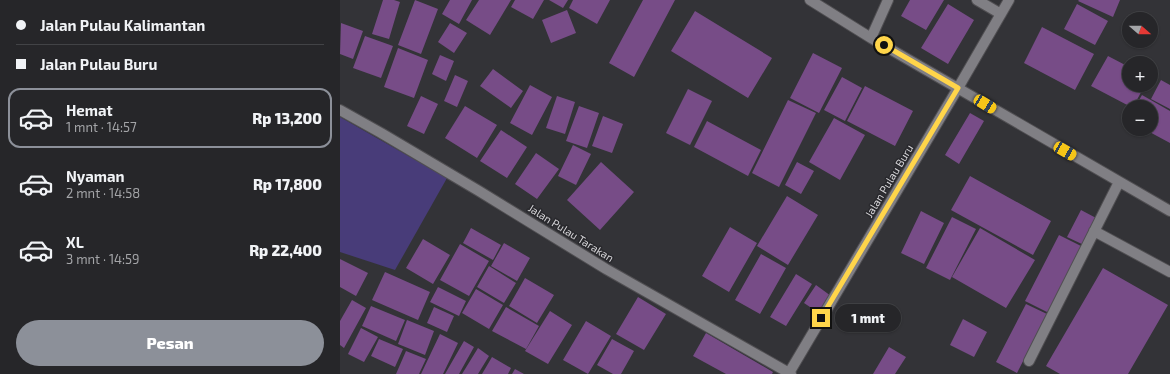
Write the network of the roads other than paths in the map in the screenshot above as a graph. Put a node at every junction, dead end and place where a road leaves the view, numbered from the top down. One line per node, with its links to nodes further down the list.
1 (810, 0): 6 (street)
2 (888, 0): 6 (street)
3 (977, 0): 5 (street)
4 (1009, 0): 5 (street, Jalan Pulau Buru)
5 (1001, 14): 7 (street, Jalan Pulau Buru)
6 (871, 38): 7 (street)
7 (958, 88): 9 (street); 14 (street, Jalan Pulau Buru)
8 (340, 110): 14 (street, Jalan Pulau Tarakan)
9 (1119, 182): 10 (street); 11 (street)
10 (1170, 211)
11 (1094, 231): 12 (street); 13 (street)
12 (1170, 272)
13 (1029, 360)
14 (790, 373)

